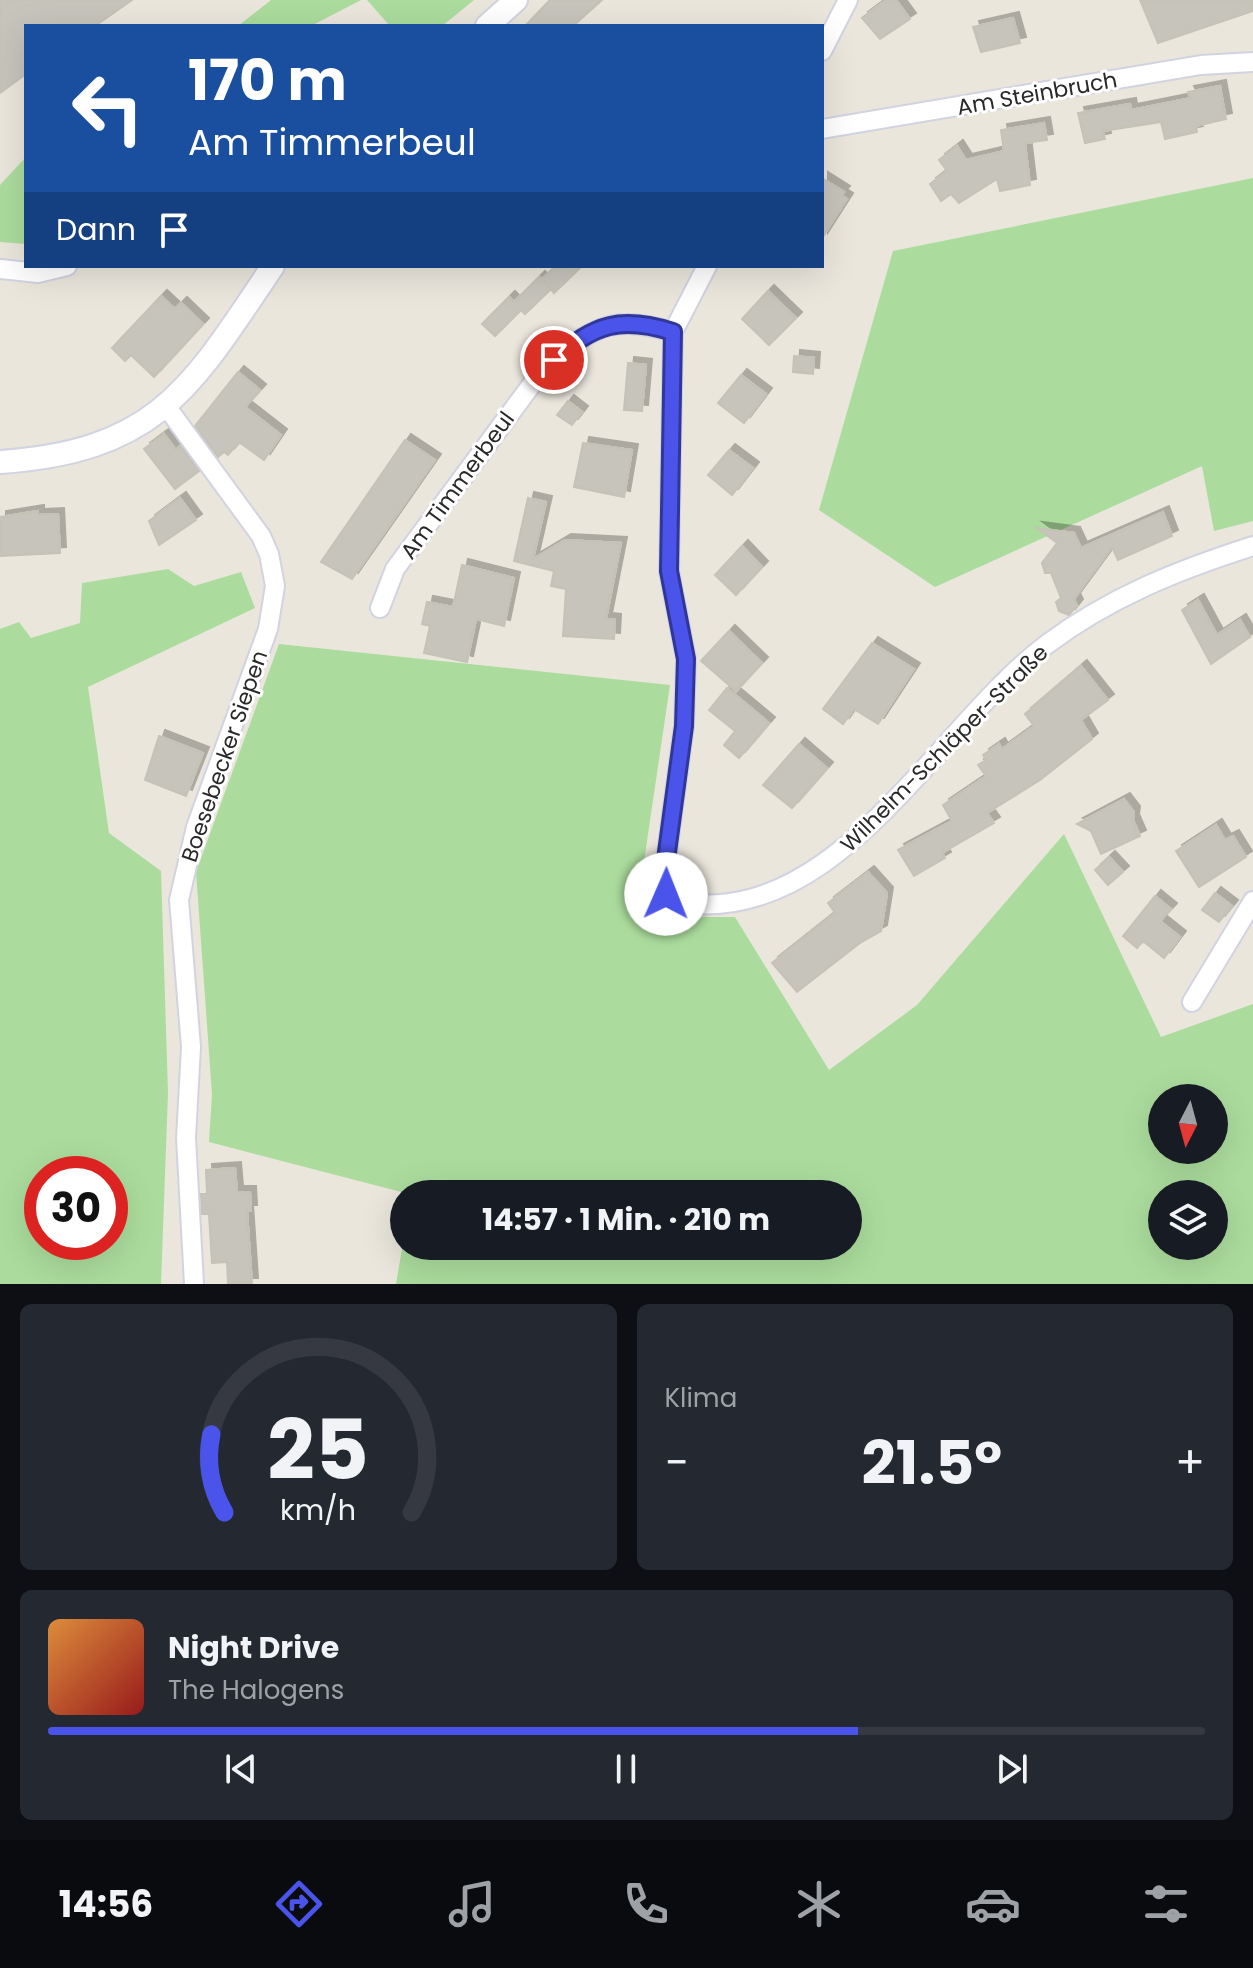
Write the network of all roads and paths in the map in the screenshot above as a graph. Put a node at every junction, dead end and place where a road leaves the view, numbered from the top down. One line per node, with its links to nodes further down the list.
1 (516, 0): 3 (street)
2 (848, 0): 4 (street)
3 (489, 24)
4 (824, 47)
5 (1253, 62): 6 (street, Am Steinbruch)
6 (824, 129)
7 (59, 268): 10 (street)
8 (269, 268): 12 (street)
9 (706, 268): 11 (street)
10 (0, 269)
11 (673, 332): 14 (street, Wilhelm-Schläper-Straße); 15 (street, Am Timmerbeul)
12 (166, 406): 13 (street); 18 (street, Boesebecker Siepen)
13 (0, 462)
14 (1253, 546)
15 (380, 608)
16 (1253, 901): 17 (street)
17 (1192, 1002)
18 (194, 1284)

